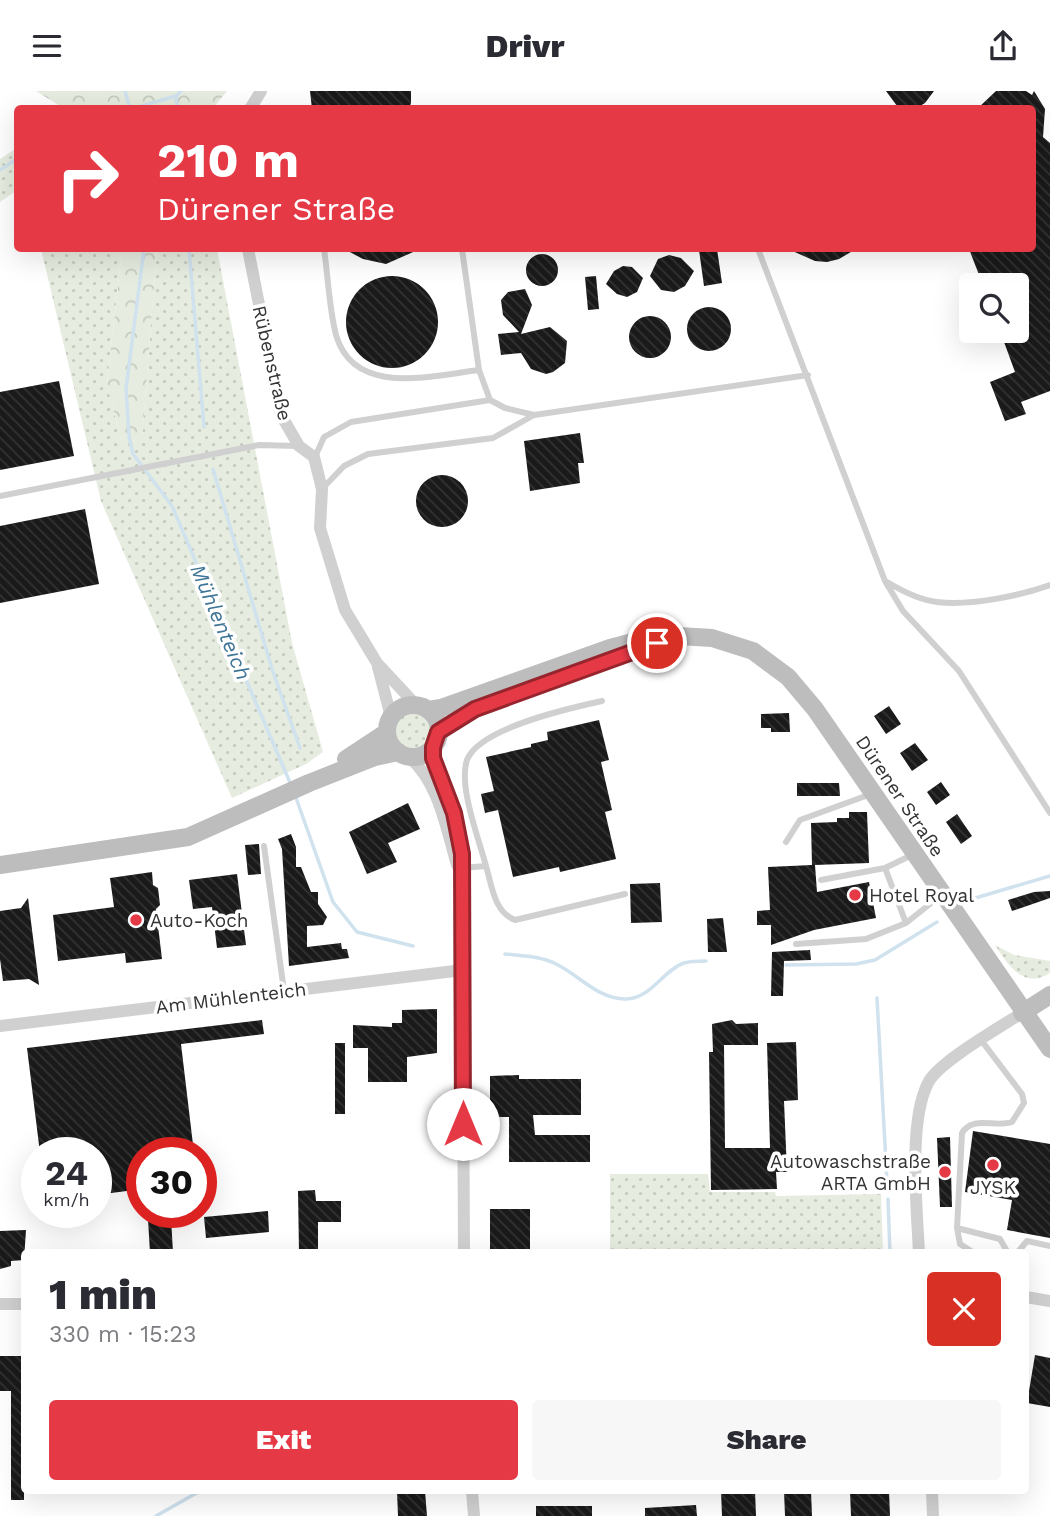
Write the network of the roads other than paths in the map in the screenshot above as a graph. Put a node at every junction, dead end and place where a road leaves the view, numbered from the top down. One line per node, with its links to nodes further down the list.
1 (249, 252): 9 (street, Rübenstraße)
2 (324, 252): 5 (lane)
3 (462, 252): 5 (lane)
4 (759, 252): 6 (lane)
5 (479, 370): 7 (lane)
6 (808, 375): 8 (lane); 13 (lane)
7 (490, 400): 8 (lane); 10 (lane)
8 (534, 415): 11 (lane)
9 (299, 446): 10 (street, Rübenstraße); 12 (lane)
10 (314, 457): 11 (street)
11 (322, 489): 16 (street)
12 (0, 496)
13 (886, 582): 14 (lane); 24 (lane)
14 (1050, 585)
15 (679, 636): 18 (main road, Dürener Straße); 20 (main road, Dürener Straße); 23 (main road, Dürener Straße)
16 (377, 663): 18 (street); 19 (street)
17 (602, 701): 29 (lane)
18 (422, 708): 19 (main road); 20 (main road)
19 (389, 724): 21 (main road); 22 (main road)
20 (436, 739): 21 (main road); 30 (street)
21 (403, 754): 22 (main road); 33 (street)
22 (306, 785): 28 (main road)
23 (872, 793): 25 (lane); 27 (main road, Dürener Straße)
24 (1050, 813)
25 (786, 842)
26 (264, 846): 39 (lane)
27 (914, 853): 31 (lane); 35 (main road, Dürener Straße)
28 (0, 866)
29 (486, 866): 30 (lane); 34 (lane)
30 (462, 868): 33 (street)
31 (885, 868): 32 (lane); 36 (lane)
32 (821, 880)
33 (463, 886): 38 (street)
34 (625, 894)
35 (942, 895): 36 (lane); 41 (main road, Dürener Straße)
36 (906, 923): 37 (lane)
37 (796, 944)
38 (463, 970): 39 (street, Am Mühlenteich); 47 (street)
39 (284, 991): 42 (street, Am Mühlenteich)
40 (1050, 995): 41 (main road)
41 (1022, 1013): 43 (street); 44 (main road, Dürener Straße)
42 (0, 1026)
43 (981, 1040): 45 (lane); 48 (street)
44 (1050, 1049)
45 (957, 1228): 49 (lane); 50 (lane)
46 (1050, 1246): 51 (lane)
47 (464, 1249)
48 (919, 1249)
49 (968, 1249)
50 (1006, 1249)
51 (1020, 1249)
52 (1029, 1298): 53 (street)
53 (1050, 1301)
54 (0, 1304): 55 (street)
55 (21, 1304)
56 (472, 1494): 58 (street)
57 (932, 1494): 59 (street)
58 (474, 1516)
59 (933, 1516)

